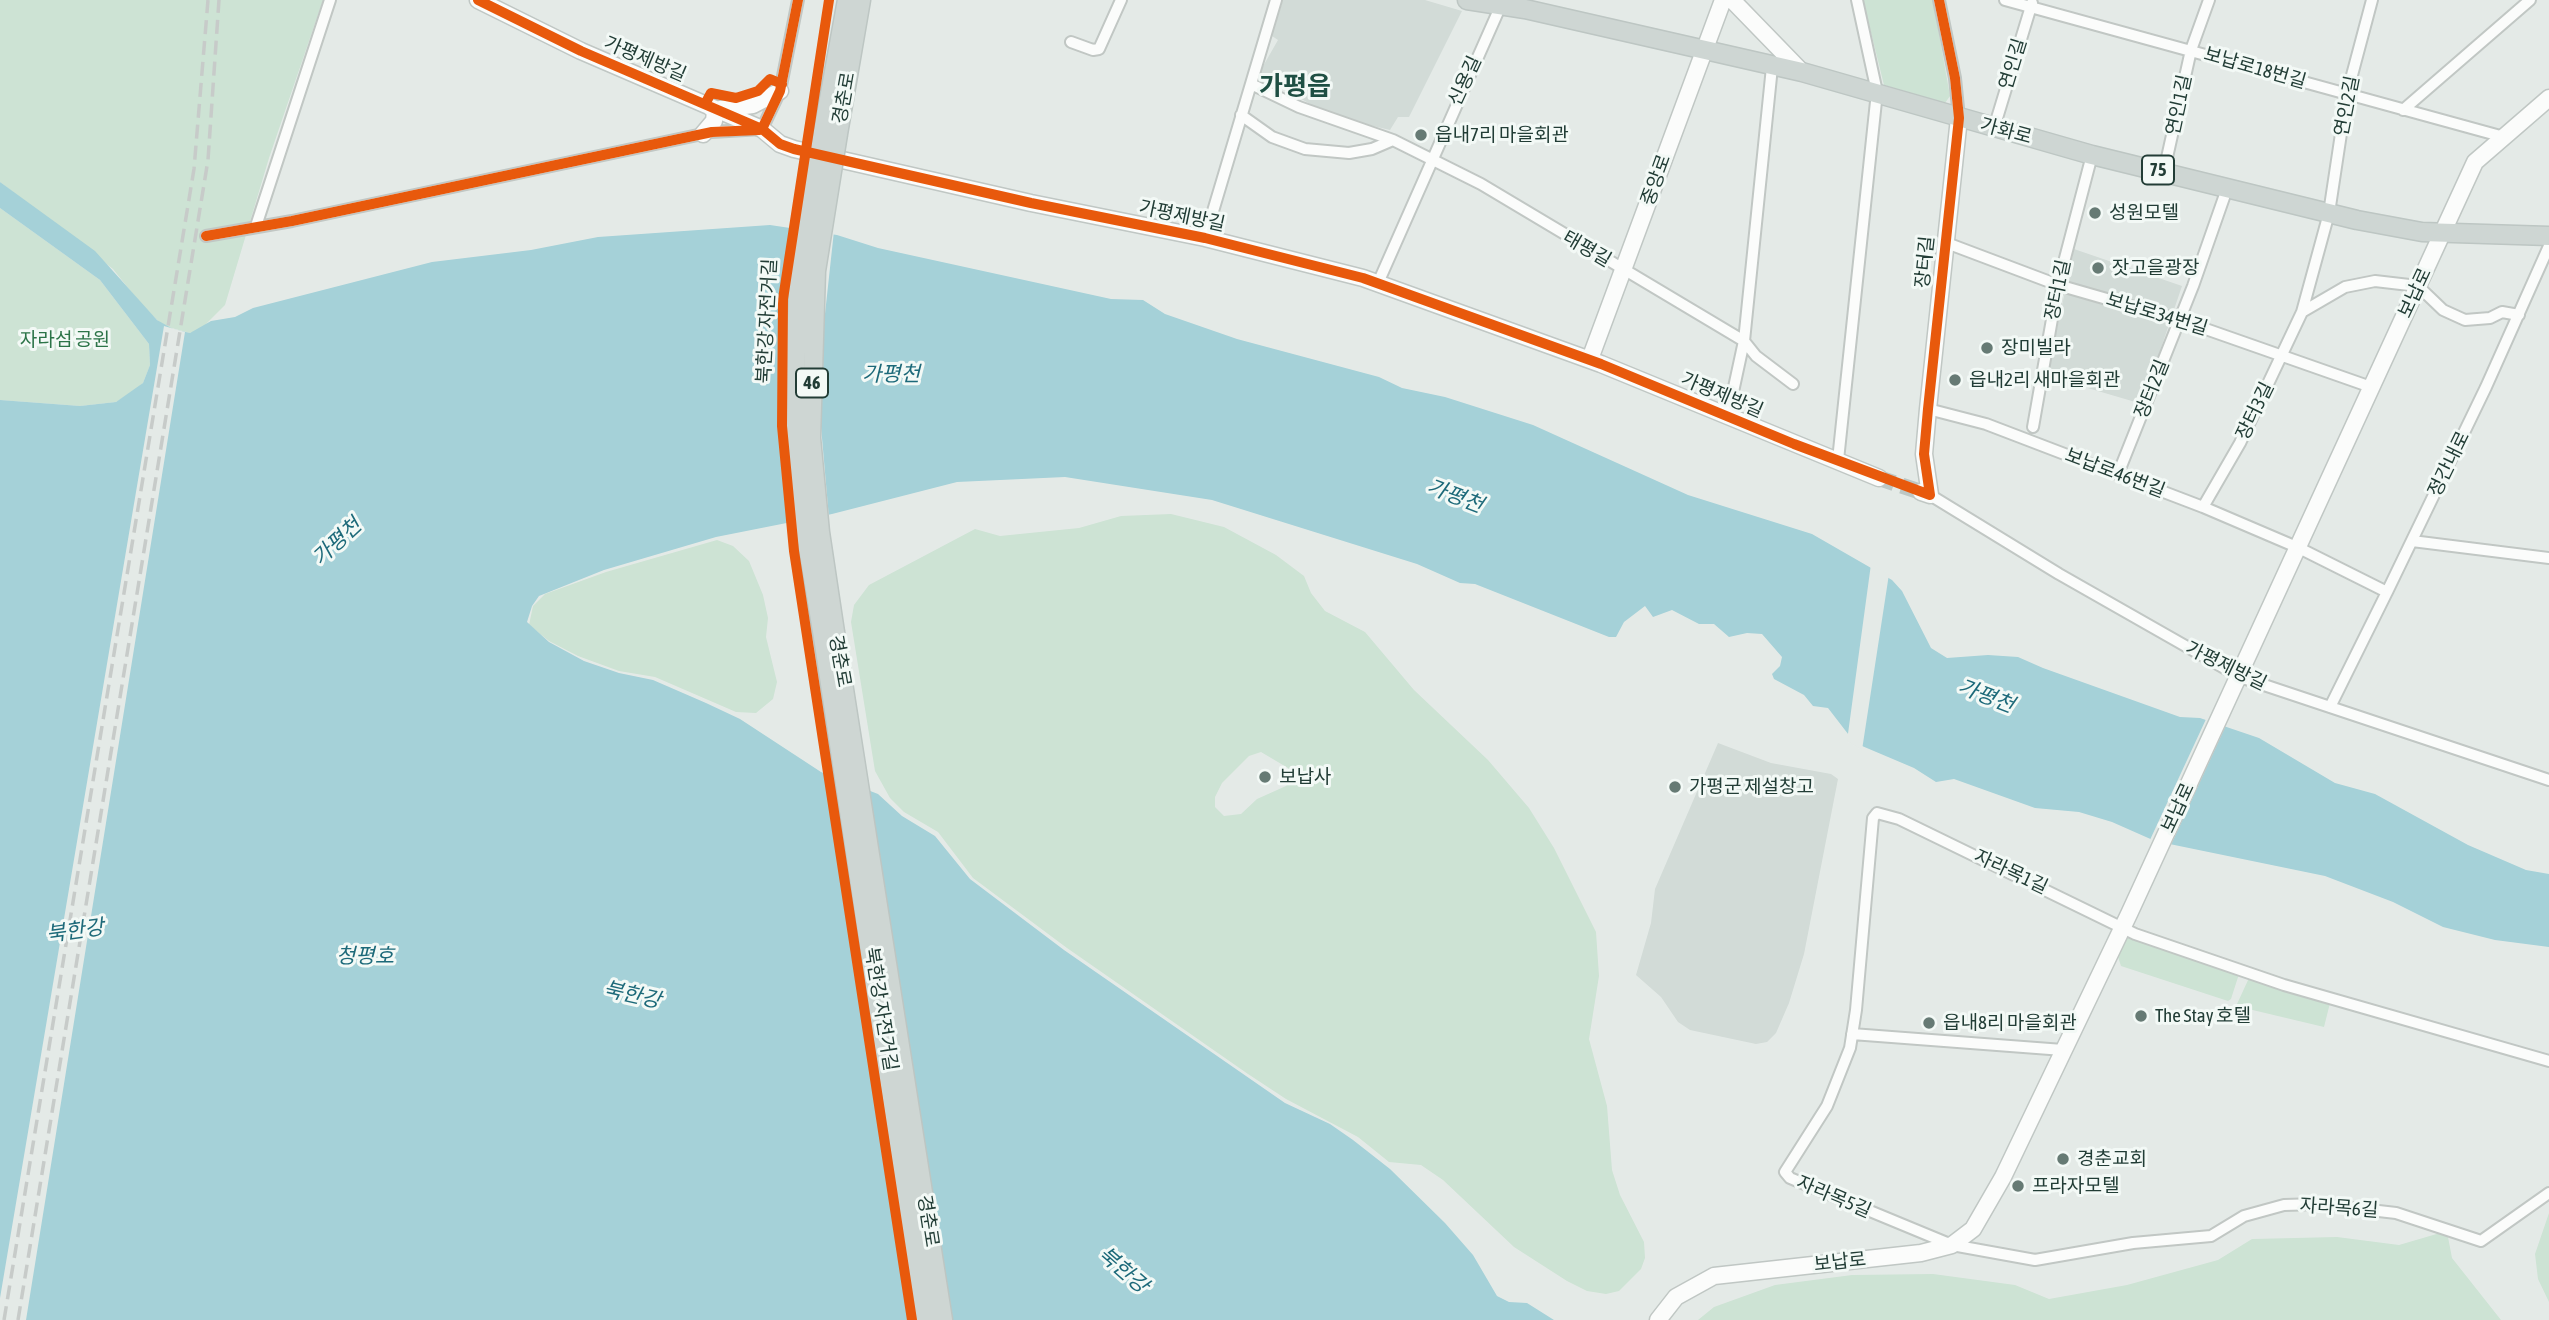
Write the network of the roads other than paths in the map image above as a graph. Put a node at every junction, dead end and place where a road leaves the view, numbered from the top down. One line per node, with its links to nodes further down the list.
1 (330, 0): 45 (street)
2 (478, 0): 30 (street, 가평제방길)
3 (798, 0): 26 (street)
4 (847, 0): 36 (main road, 경춘로 / 46)
5 (861, 0): 36 (main road, 경춘로 / 46)
6 (1121, 0): 20 (street)
7 (1276, 0): 25 (street)
8 (1467, 0): 18 (main road, 가화로 / 75)
9 (1723, 0): 22 (street, 중앙로)
10 (1732, 0): 24 (street)
11 (1857, 0): 27 (street)
12 (1939, 0): 33 (street)
13 (2005, 0): 17 (street, 보납로18번길)
14 (2208, 0): 21 (street, 연인1길)
15 (2372, 0): 28 (street, 연인2길)
16 (2530, 0): 31 (street)
17 (2032, 3): 21 (street, 보납로18번길); 34 (street, 연인길)
18 (1501, 5): 19 (main road, 가화로 / 75); 41 (street, 신용길)
19 (1526, 5): 22 (main road, 가화로 / 75)
20 (1071, 43)
21 (2191, 50): 28 (street, 보납로18번길); 42 (street, 연인1길)
22 (1703, 51): 23 (main road, 가화로 / 75); 52 (street, 중앙로)
23 (1772, 67): 24 (main road, 가화로 / 75); 59 (street)
24 (1802, 72): 27 (main road, 가화로 / 75)
25 (1251, 83): 32 (street); 39 (street)
26 (781, 88): 30 (street); 35 (street)
27 (1877, 92): 33 (main road, 가화로 / 75); 67 (street)
28 (2347, 94): 31 (street, 보납로18번길); 44 (street, 연인2길)
29 (2549, 98): 38 (street, 보납로)
30 (713, 108): 35 (street, 가평제방길); 37 (street)
31 (2403, 110): 38 (street, 보납로18번길)
32 (1241, 116): 39 (street); 49 (street)
33 (1959, 118): 34 (main road, 가화로 / 75); 50 (street, 장터길)
34 (1994, 128): 40 (main road, 가화로 / 75)
35 (762, 129): 37 (street); 49 (street, 가평제방길)
36 (831, 133): 78 (main road, 경춘로 / 46, bridge)
37 (703, 134): 45 (street)
38 (2504, 137): 46 (street, 보납로)
39 (1393, 140): 41 (street)
40 (2092, 155): 42 (main road, 가화로 / 75); 54 (street, 장터1길)
41 (1430, 158): 52 (street, 태평길); 53 (street, 신용길)
42 (2164, 171): 43 (main road, 가화로 / 75)
43 (2228, 186): 44 (main road, 가화로 / 75); 58 (street, 장터2길)
44 (2329, 213): 46 (main road, 가화로 / 75); 56 (street, 장터3길)
45 (257, 226): 47 (street)
46 (2443, 233): 48 (main road, 가화로 / 75); 55 (street, 보납로)
47 (206, 236)
48 (2549, 236)
49 (1205, 238): 53 (street, 가평제방길)
50 (1944, 242): 54 (street, 보납로34번길); 64 (street, 장터길)
51 (2549, 246): 57 (street, 정간내로)
52 (1623, 270): 59 (street, 태평길); 61 (street, 중앙로)
53 (1378, 283): 61 (street, 가평제방길)
54 (2058, 285): 58 (street, 보납로34번길); 66 (street, 장터1길)
55 (2418, 286): 56 (street); 57 (street); 63 (street, 보납로)
56 (2302, 312): 60 (street, 장터3길)
57 (2519, 315): 72 (street, 정간내로)
58 (2180, 320): 60 (street, 보납로34번길); 68 (street, 장터2길)
59 (1744, 341): 62 (street, 태평길); 65 (street)
60 (2282, 354): 63 (street, 보납로34번길); 71 (street, 장터3길)
61 (1590, 359): 65 (street, 가평제방길)
62 (1793, 384)
63 (2371, 387): 73 (street, 보납로)
64 (1928, 409): 68 (street, 보납로46번길); 70 (street, 가평제방길)
65 (1728, 415): 67 (street, 가평제방길)
66 (2033, 427)
67 (1838, 460): 69 (street, 가평제방길)
68 (2118, 474): 71 (street, 보납로46번길)
69 (1879, 478)
70 (1925, 493): 76 (street, 가평제방길)
71 (2203, 507): 73 (street, 보납로46번길)
72 (2412, 541): 74 (street); 75 (street, 정간내로)
73 (2299, 548): 75 (street); 76 (street, 보납로)
74 (2549, 558)
75 (2387, 592): 77 (street, 정간내로)
76 (2240, 677): 77 (street, 가평제방길); 80 (street, 보납로)
77 (2330, 707): 79 (street, 가평제방길)
78 (844, 734): 86 (main road, 경춘로 / 46); 87 (main road, 경춘로 / 46)
79 (2549, 780)
80 (2125, 921): 81 (street, 자라목1길); 82 (street, 보납로); 83 (street)
81 (1852, 1034): 82 (street); 85 (street, 자라목5길)
82 (2063, 1050): 85 (street, 보납로)
83 (2549, 1061)
84 (2549, 1193): 85 (street, 자라목6길)
85 (1952, 1245): 88 (street, 보납로)
86 (925, 1320)
87 (943, 1320)
88 (1658, 1320)

